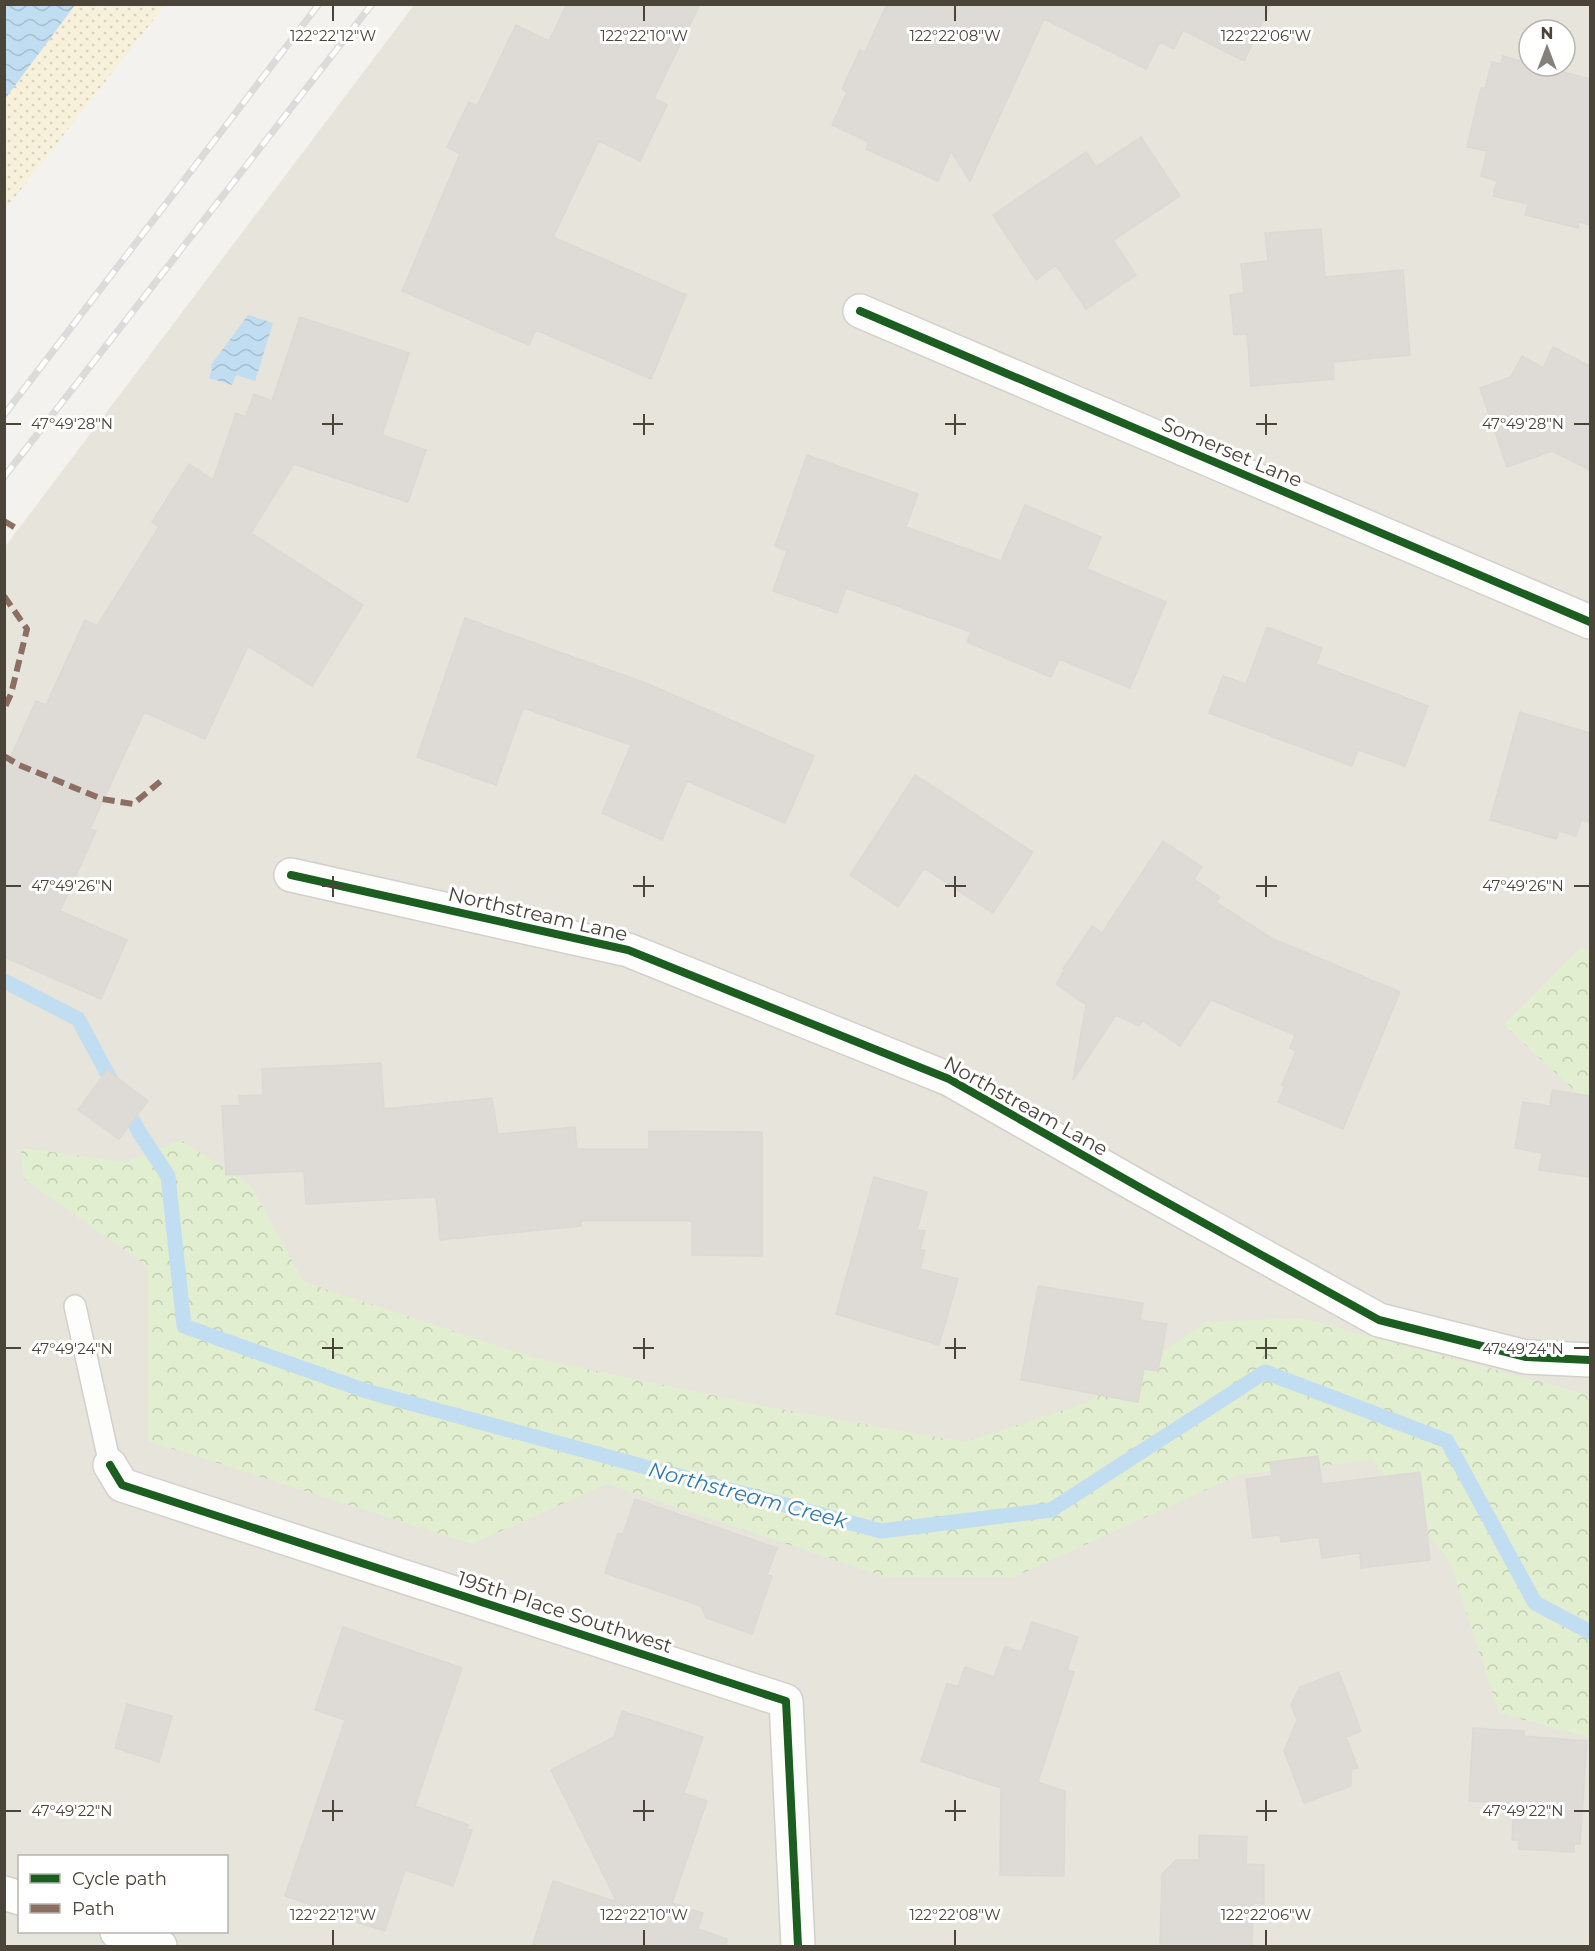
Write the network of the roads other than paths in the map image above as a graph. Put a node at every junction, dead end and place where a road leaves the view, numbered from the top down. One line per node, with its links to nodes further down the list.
1 (860, 311): 2 (street, Somerset Lane)
2 (1590, 622)
3 (291, 875): 5 (street, Northstream Lane)
4 (75, 1306): 6 (lane)
5 (1590, 1360)
6 (110, 1465): 9 (street, 195th Place Southwest)
7 (120, 1933): 8 (street)
8 (160, 1947)
9 (798, 1947)

